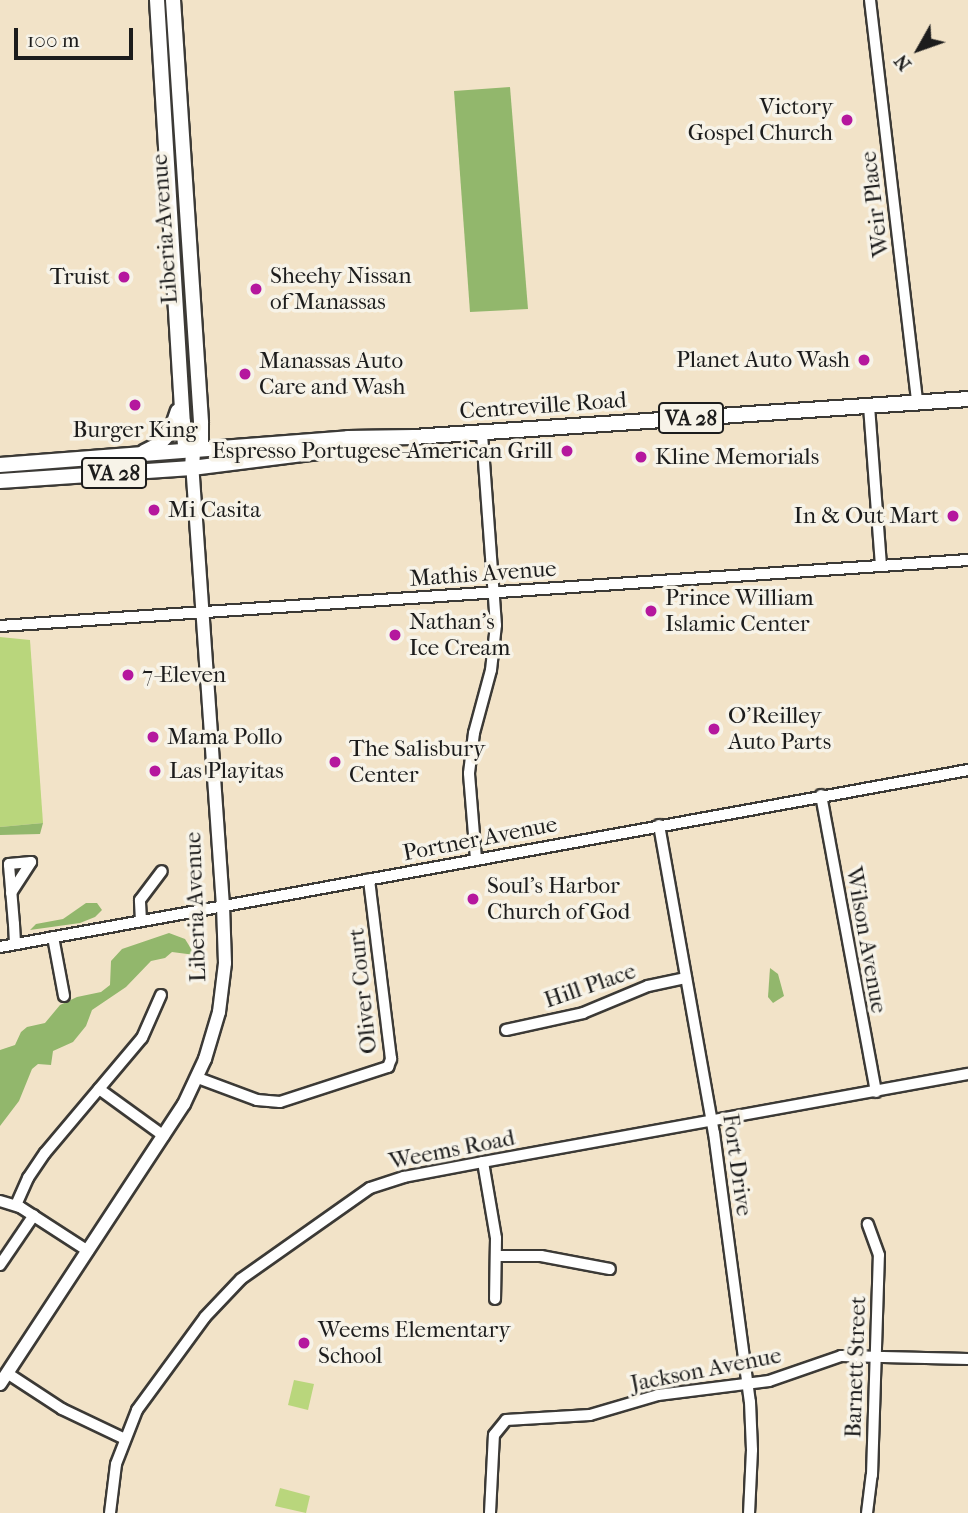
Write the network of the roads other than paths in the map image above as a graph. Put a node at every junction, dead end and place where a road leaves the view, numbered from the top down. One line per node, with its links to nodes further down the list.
1 (158, 0): 4 (highway, Liberia Avenue)
2 (173, 0): 8 (highway, Liberia Avenue)
3 (870, 0): 6 (street, Weir Place)
4 (181, 396): 12 (highway, Liberia Avenue); 13 (highway)
5 (968, 399): 6 (highway, Centreville Road / VA 28)
6 (917, 403): 7 (highway, Centreville Road / VA 28)
7 (869, 406): 9 (highway, Centreville Road / VA 28); 18 (street)
8 (201, 423): 11 (highway); 12 (highway, Liberia Avenue)
9 (482, 433): 10 (highway, Centreville Road / VA 28); 19 (street)
10 (414, 437): 11 (highway, Centreville Road / VA 28); 15 (highway, Centreville Road / VA 28)
11 (239, 448): 12 (highway, Centreville Road / VA 28)
12 (192, 451): 13 (highway, Centreville Road / VA 28); 15 (highway, Liberia Avenue)
13 (138, 454): 14 (highway, Centreville Road / VA 28)
14 (0, 465)
15 (192, 468): 16 (highway, Centreville Road / VA 28); 20 (main road, Liberia Avenue)
16 (0, 481)
17 (968, 560): 18 (street, Mathis Avenue)
18 (881, 566): 19 (street, Mathis Avenue)
19 (495, 592): 20 (street, Mathis Avenue); 25 (street)
20 (202, 612): 21 (street, Mathis Avenue); 29 (main road, Liberia Avenue)
21 (0, 626)
22 (968, 770): 23 (street, Portner Avenue)
23 (821, 795): 24 (street, Portner Avenue); 41 (street, Wilson Avenue)
24 (659, 825): 25 (street, Portner Avenue); 34 (street, Fort Drive)
25 (476, 859): 27 (street, Portner Avenue)
26 (162, 871): 30 (street)
27 (369, 879): 29 (street, Portner Avenue); 39 (street, Oliver Court)
28 (11, 893): 32 (street)
29 (223, 906): 30 (street, Portner Avenue); 39 (main road, Liberia Avenue)
30 (141, 921): 31 (street, Portner Avenue)
31 (53, 937): 32 (street, Portner Avenue); 36 (street)
32 (15, 944): 33 (street, Portner Avenue)
33 (0, 947)
34 (686, 978): 37 (street, Hill Place); 42 (street, Fort Drive)
35 (161, 995): 40 (street)
36 (64, 996)
37 (506, 1030)
38 (968, 1074): 41 (street, Weems Road)
39 (198, 1079): 43 (main road, Liberia Avenue)
40 (99, 1089): 43 (street); 46 (street)
41 (876, 1092): 42 (street, Weems Road)
42 (712, 1121): 44 (street, Weems Road); 57 (street, Fort Drive)
43 (164, 1136): 49 (main road, Liberia Avenue)
44 (483, 1162): 50 (street); 58 (street, Weems Road)
45 (0, 1201): 46 (street)
46 (16, 1205): 47 (street)
47 (34, 1215): 49 (street); 51 (street)
48 (868, 1224): 54 (street, Barnett Street)
49 (88, 1251): 56 (main road, Liberia Avenue)
50 (497, 1256): 52 (street); 53 (street)
51 (0, 1265)
52 (610, 1269)
53 (495, 1299)
54 (876, 1355): 55 (street, Jackson Avenue); 57 (street, Jackson Avenue); 62 (street, Barnett Street)
55 (968, 1359)
56 (4, 1379): 58 (street)
57 (747, 1384): 60 (street, Jackson Avenue); 61 (street, Fort Drive)
58 (123, 1438): 59 (street, Weems Road)
59 (110, 1513)
60 (491, 1513)
61 (749, 1513)
62 (867, 1513)

